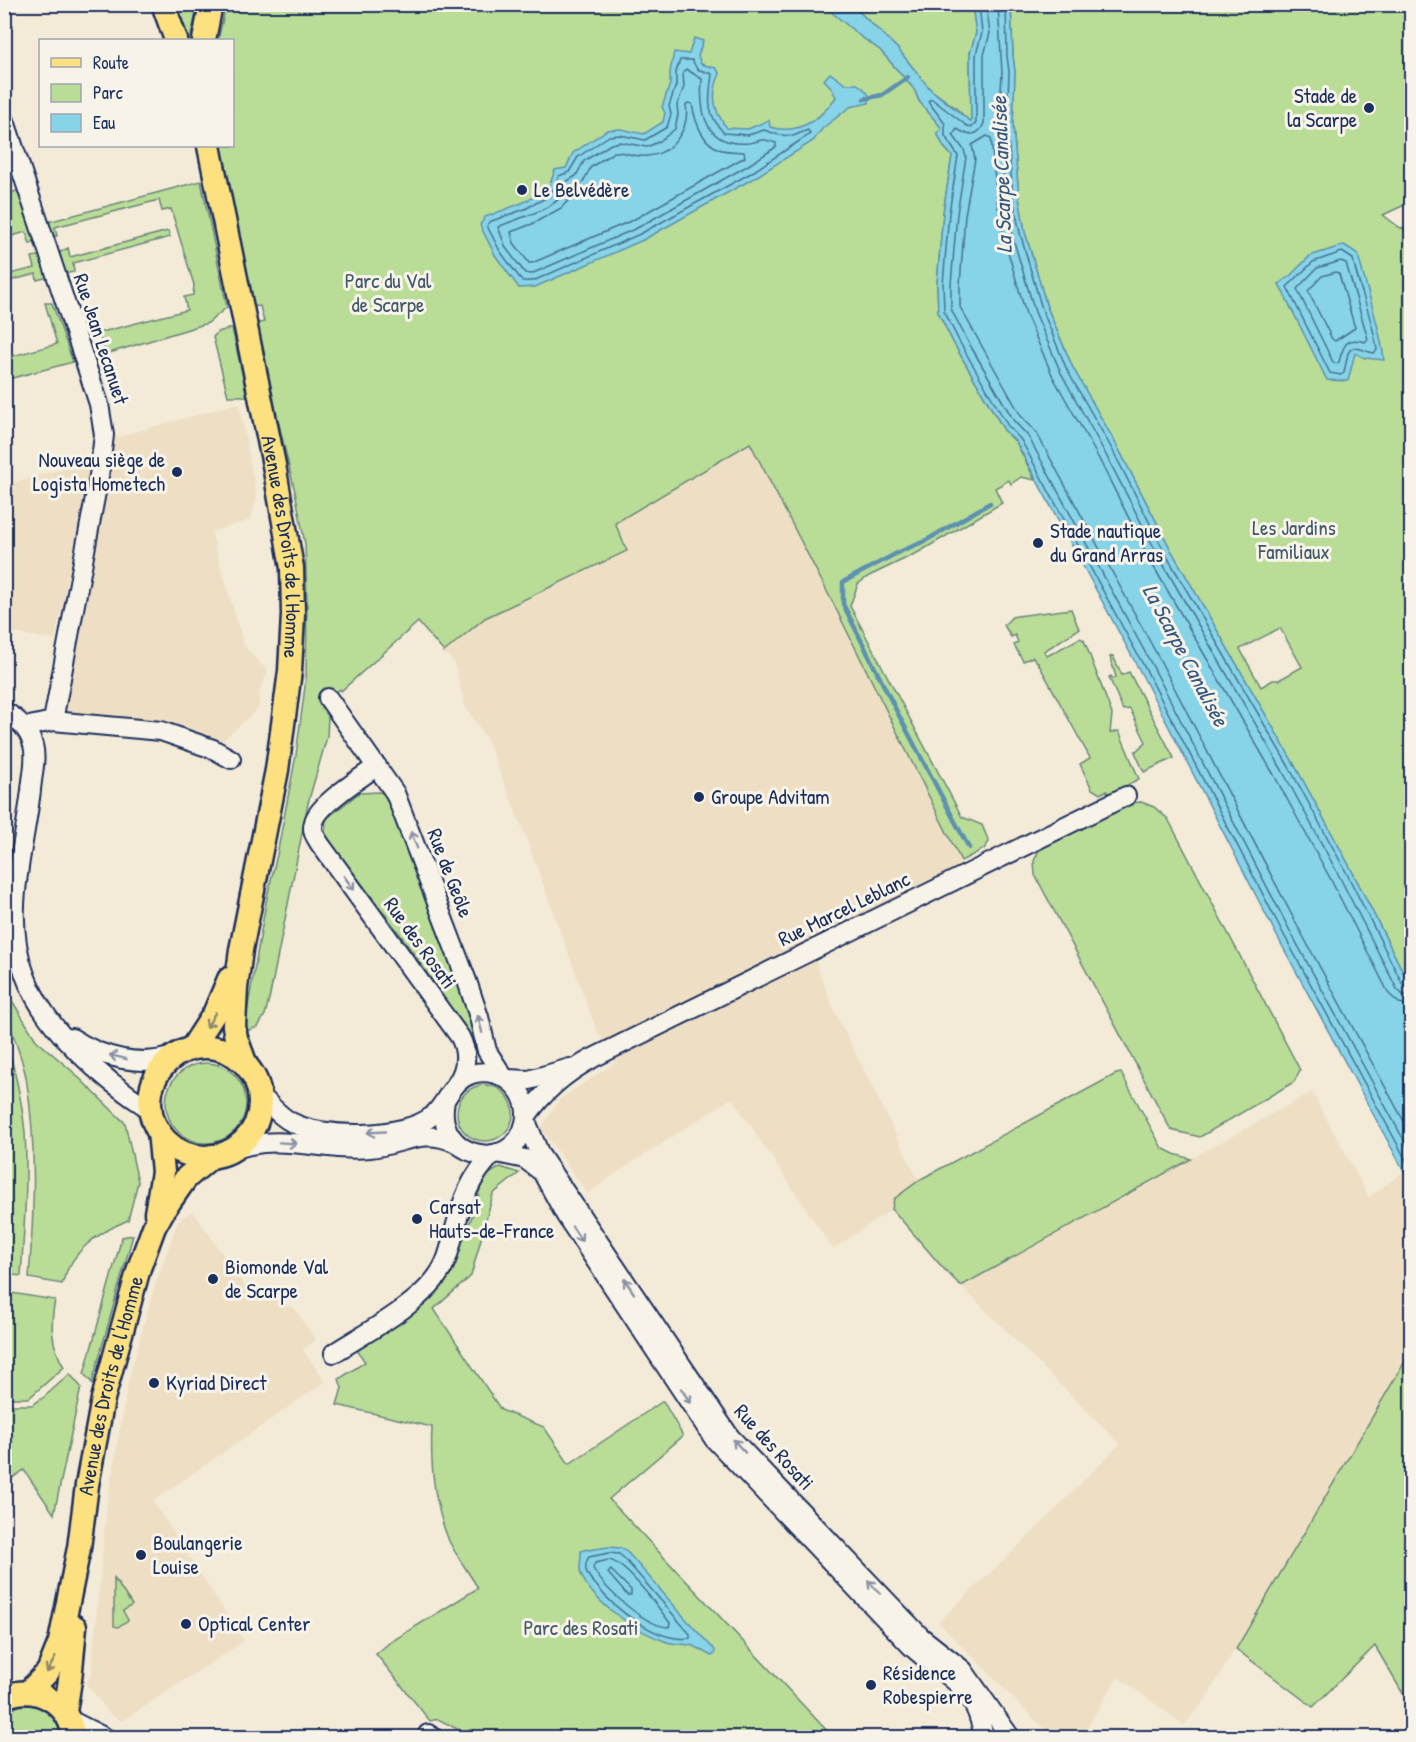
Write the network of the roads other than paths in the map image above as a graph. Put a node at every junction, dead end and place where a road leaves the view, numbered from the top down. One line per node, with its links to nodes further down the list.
1 (163, 4): 3 (main road)
2 (211, 4): 4 (main road)
3 (176, 39)
4 (204, 39)
5 (4, 118): 9 (street, Rue Jean Lecanuet)
6 (209, 147): 14 (main road, Avenue des Droits de l'Homme)
7 (328, 698): 12 (street, Rue de Geôle)
8 (4, 711): 10 (street)
9 (53, 721): 10 (street); 11 (street)
10 (25, 727): 15 (street)
11 (231, 759)
12 (377, 766): 19 (street, Rue de Geôle, one-way to 12); 20 (street, Rue des Rosati, one-way to 20)
13 (1126, 796): 17 (street, Rue Marcel Leblanc)
14 (241, 950): 16 (main road, one-way to 16); 18 (main road)
15 (56, 1027): 16 (street, one-way to 15); 23 (street)
16 (184, 1052): 18 (main road); 23 (main road)
17 (583, 1064): 19 (street, Rue Marcel Leblanc); 24 (street, Rue Marcel Leblanc)
18 (246, 1065): 21 (main road)
19 (505, 1077): 20 (street); 24 (street)
20 (457, 1083): 22 (street)
21 (260, 1095): 22 (street, one-way to 21); 27 (main road)
22 (445, 1101): 26 (street)
23 (151, 1110): 25 (main road)
24 (526, 1119): 28 (street); 39 (street, Rue des Rosati, one-way to 24)
25 (159, 1132): 27 (main road); 30 (main road)
26 (457, 1144): 27 (street, one-way to 26); 28 (street); 29 (street)
27 (221, 1154): 30 (main road)
28 (495, 1154): 29 (street); 38 (street, Rue des Rosati, one-way to 38)
29 (463, 1200): 31 (street)
30 (154, 1227): 32 (main road, Avenue des Droits de l'Homme)
31 (334, 1353)
32 (79, 1548): 33 (main road, Avenue des Droits de l'Homme, one-way to 33); 34 (main road, Avenue des Droits de l'Homme)
33 (15, 1692): 34 (main road)
34 (70, 1723): 35 (street)
35 (106, 1737)
36 (427, 1737): 37 (street)
37 (434, 1737)
38 (984, 1737)
39 (1011, 1737)

